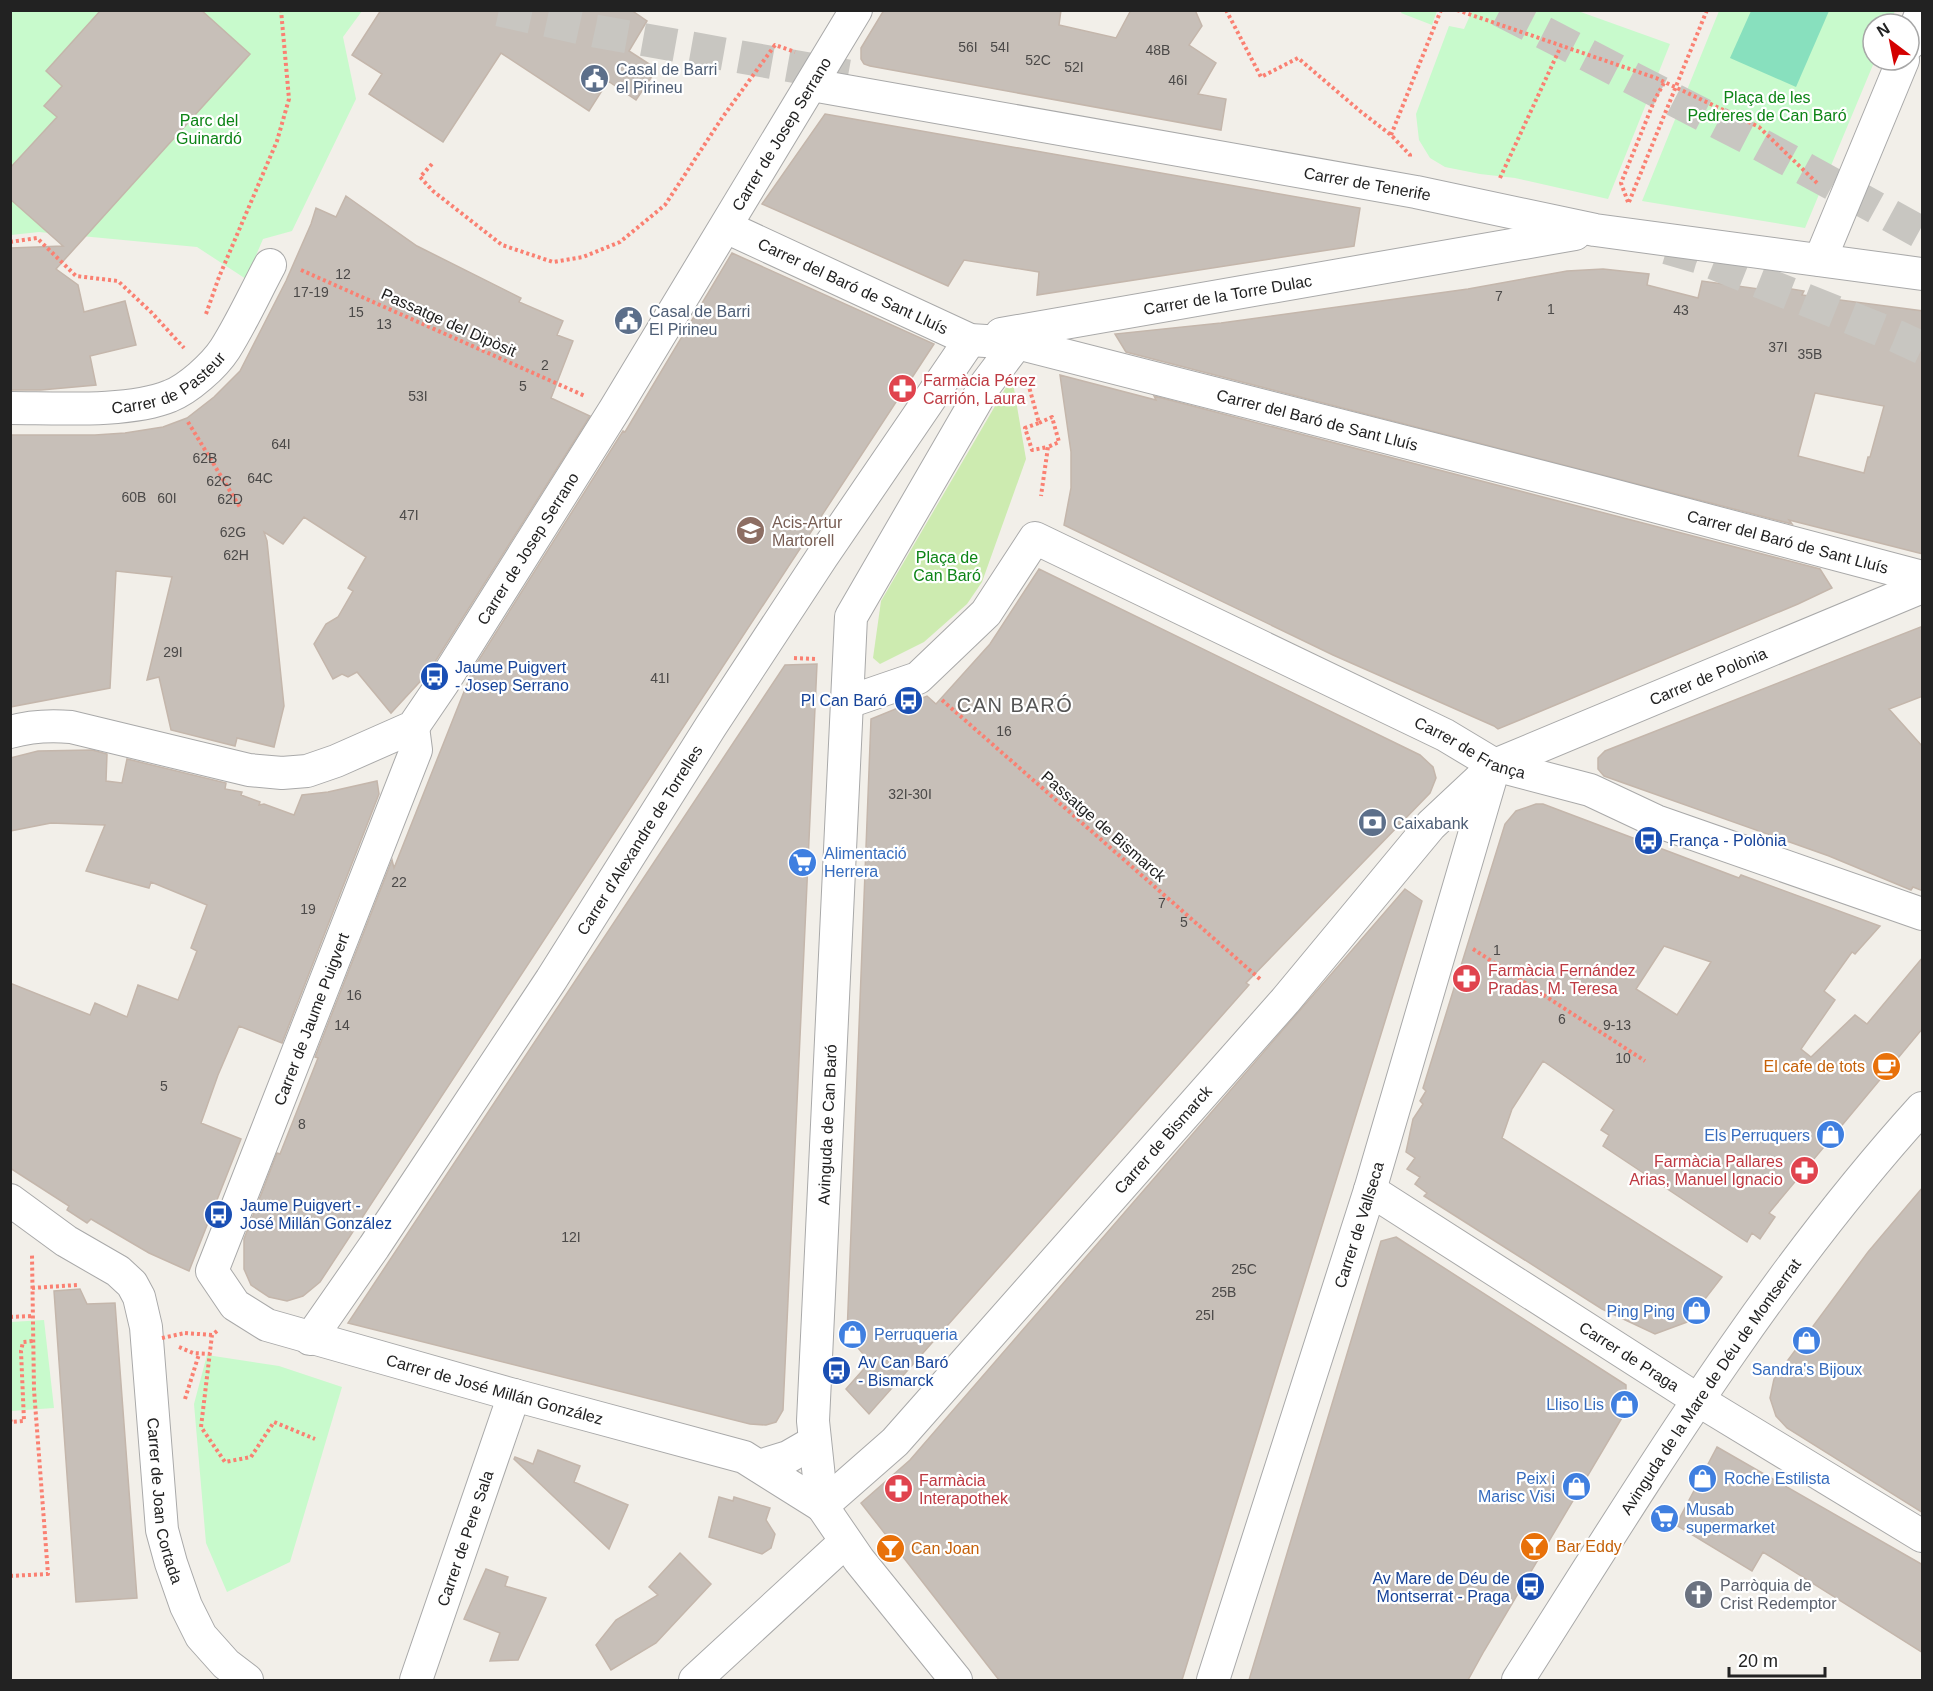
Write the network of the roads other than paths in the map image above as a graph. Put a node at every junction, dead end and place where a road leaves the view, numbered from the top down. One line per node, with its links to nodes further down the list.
1 (856, 10): 3 (street, Carrer de Josep Serrano)
2 (1898, 72): 8 (street)
3 (812, 85): 4 (street, Carrer de Tenerife); 5 (street, Carrer de Josep Serrano)
4 (1490, 193): 6 (street, Carrer de Tenerife); 7 (street)
5 (726, 227): 11 (street, Carrer del Baró de Sant Lluís); 17 (street, Carrer de Josep Serrano)
6 (1595, 231): 7 (street, Carrer de la Torre Dulac); 8 (street, Carrer de Tenerife)
7 (1484, 250): 11 (street, Carrer de la Torre Dulac)
8 (1820, 260): 10 (street, Carrer de Tenerife)
9 (281, 265): 13 (street, Carrer de Pasteur)
10 (1923, 274)
11 (970, 340): 12 (street, Carrer del Baró de Sant Lluís); 25 (street, Carrer d'Alexandre de Torrelles)
12 (1017, 343): 14 (street, Carrer del Baró de Sant Lluís); 16 (street)
13 (10, 408)
14 (1923, 577)
15 (1923, 587): 19 (street, Carrer de Polònia)
16 (848, 702): 19 (street, Carrer de França); 28 (street, Avinguda de Can Baró)
17 (413, 727): 18 (street); 24 (street, Carrer de Jaume Puigvert)
18 (10, 732)
19 (1495, 765): 20 (street, Carrer de França); 22 (street, Carrer de Vallseca); 30 (street, Carrer de Bismarck)
20 (1923, 915)
21 (1923, 1107): 27 (street, Avinguda de la Mare de Déu de Montserrat)
22 (1370, 1190): 27 (street, Carrer de Praga); 37 (street, Carrer de Vallseca)
23 (10, 1200): 33 (street, Carrer de Joan Cortada)
24 (227, 1317): 25 (street, Carrer de José Millán González)
25 (310, 1339): 26 (street, Carrer de José Millán González)
26 (514, 1395): 29 (street, Carrer de José Millán González); 34 (street, Carrer de Pere Sala)
27 (1698, 1400): 31 (street, Carrer de Praga); 38 (street, Avinguda de la Mare de Déu de Montserrat)
28 (814, 1442): 29 (street); 30 (street, Avinguda de Can Baró)
29 (759, 1466): 30 (street, Carrer de José Millán González)
30 (822, 1506): 32 (street, Avinguda de Can Baró)
31 (1923, 1536)
32 (845, 1542): 35 (street); 36 (street, Avinguda de Can Baró)
33 (247, 1680)
34 (416, 1680)
35 (696, 1680)
36 (956, 1680)
37 (1213, 1680)
38 (1518, 1680)

